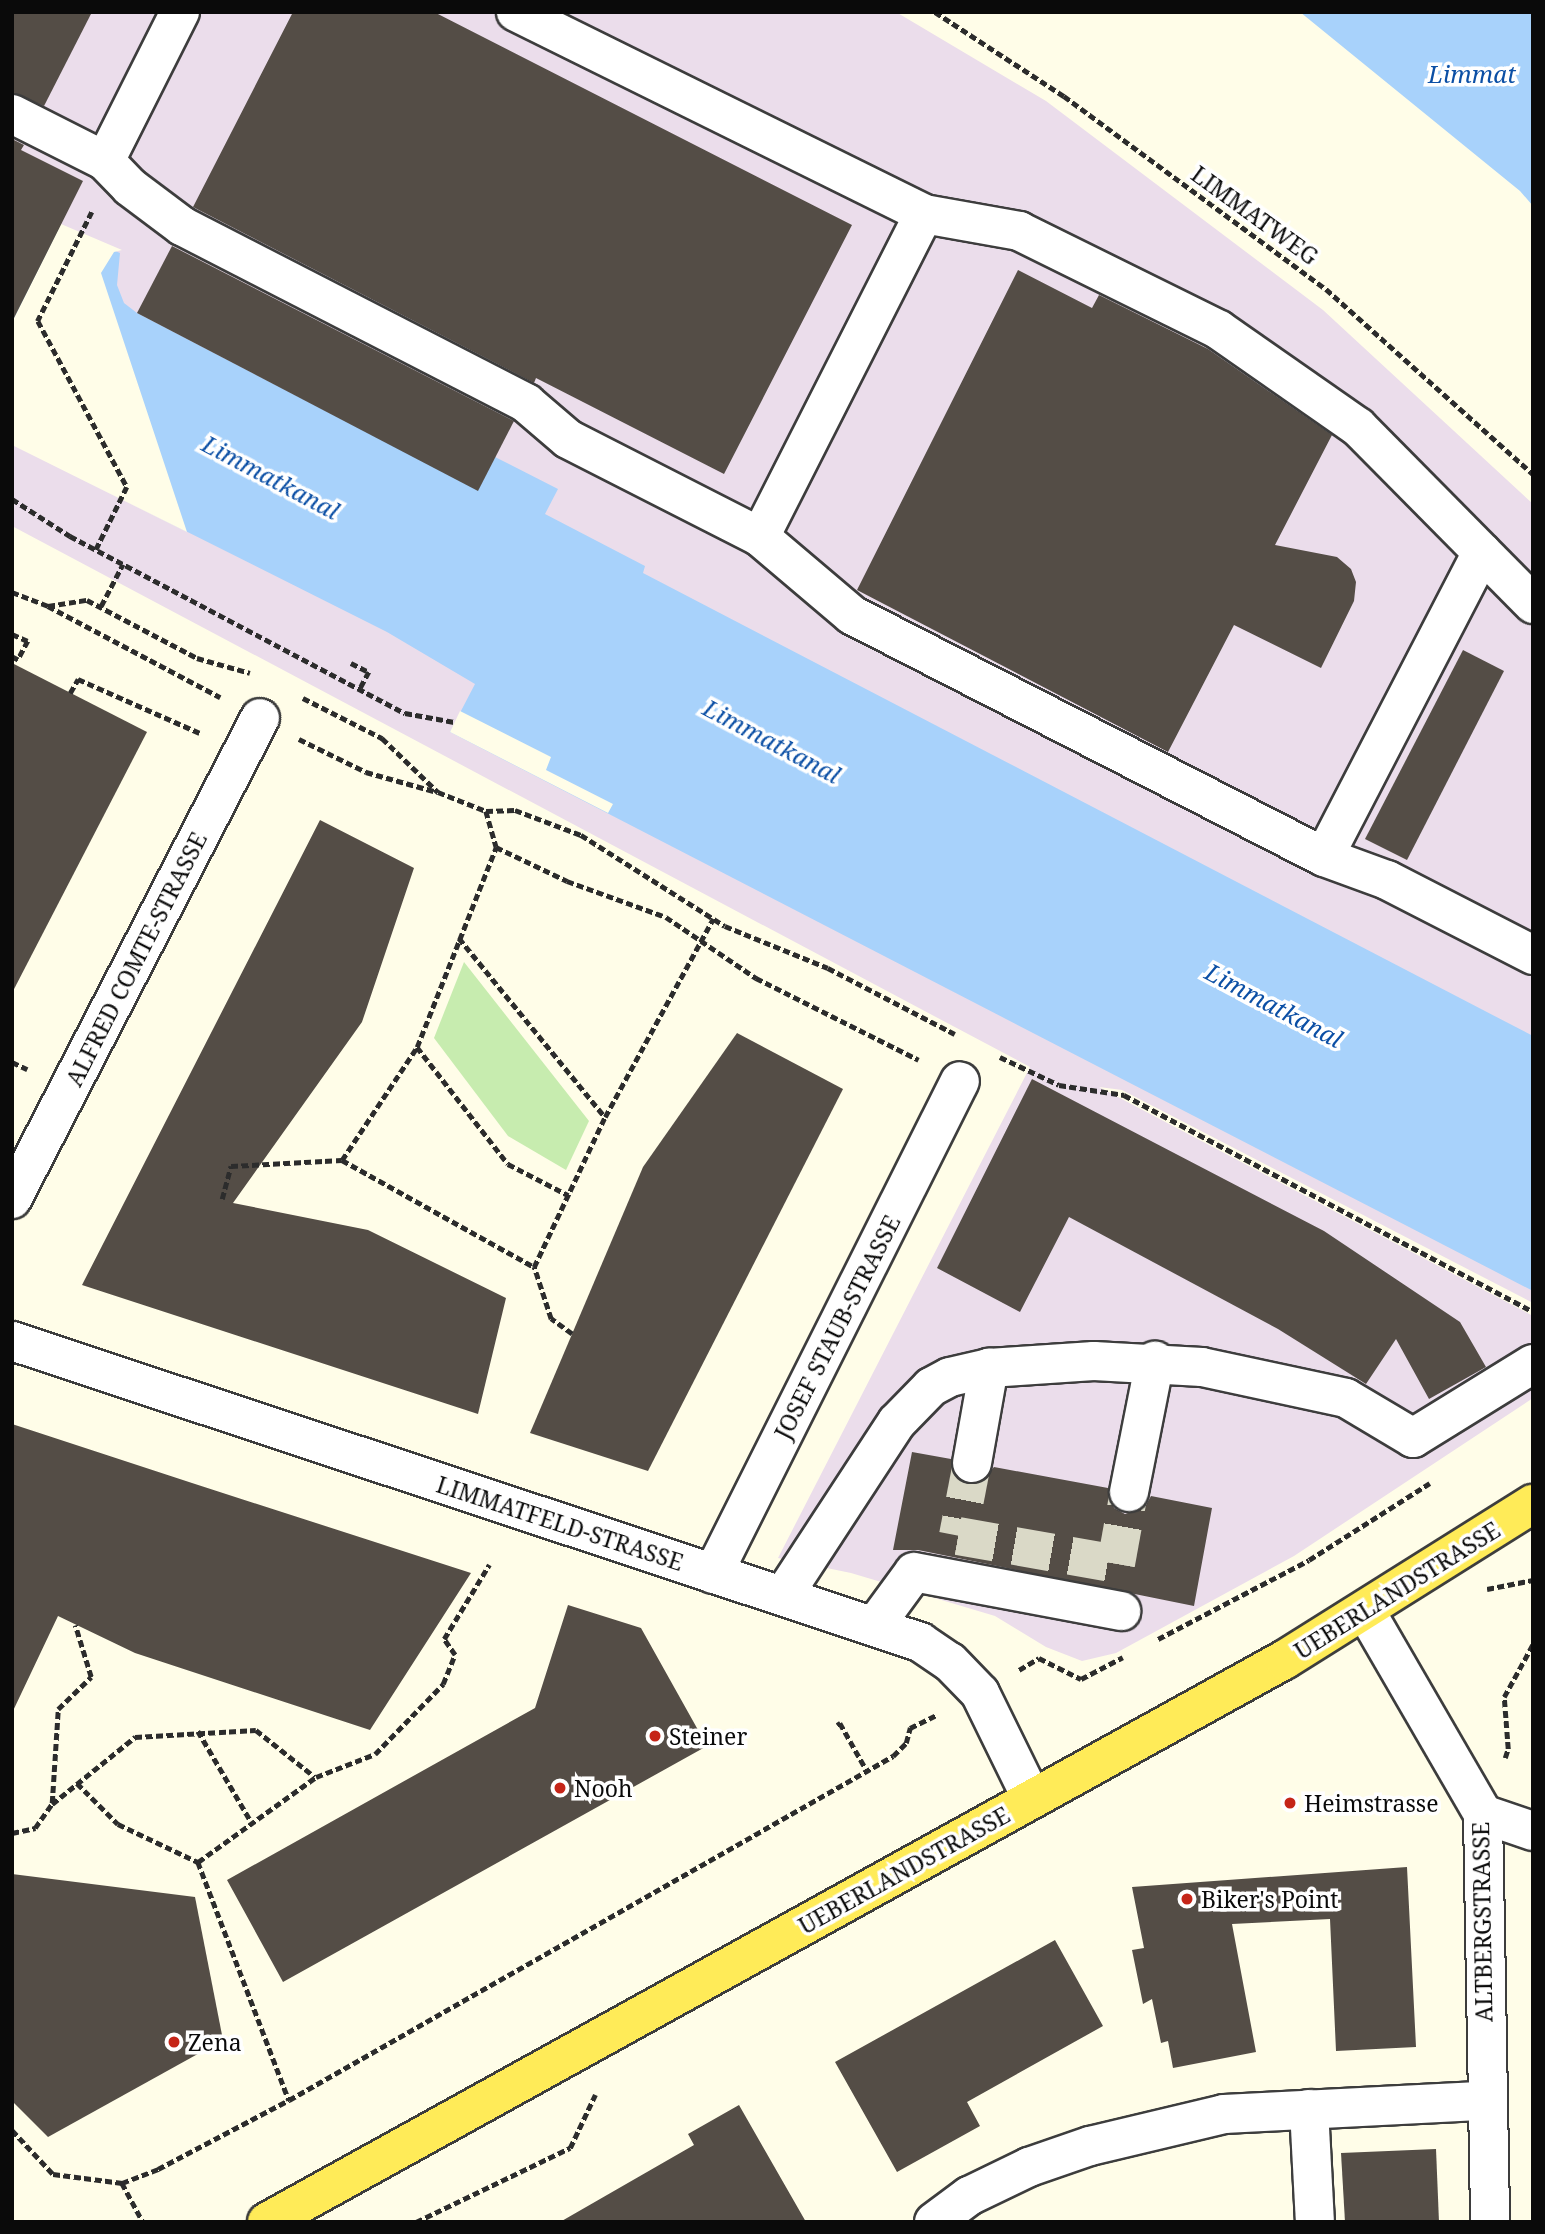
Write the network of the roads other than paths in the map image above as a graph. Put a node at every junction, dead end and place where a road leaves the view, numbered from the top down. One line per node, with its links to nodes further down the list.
1 (180, 12): 4 (street)
2 (516, 12): 5 (street)
3 (12, 114): 4 (street)
4 (109, 165): 6 (street)
5 (924, 214): 6 (street); 7 (street)
6 (760, 537): 10 (street)
7 (1482, 552): 8 (street); 10 (street)
8 (1533, 604)
9 (260, 718): 13 (street, ALFRED COMTE-STRASSE)
10 (1324, 857): 11 (street)
11 (1533, 954)
12 (960, 1081): 21 (street, JOSEF STAUB-STRASSE)
13 (12, 1199)
14 (12, 1341): 21 (street, LIMMATFELD-STRASSE)
15 (1155, 1361): 16 (street); 17 (street); 19 (street)
16 (1533, 1364)
17 (989, 1368): 18 (street); 22 (street)
18 (972, 1463)
19 (1129, 1492)
20 (1533, 1504): 24 (main road, UEBERLANDSTRASSE)
21 (713, 1574): 22 (street, LIMMATFELD-STRASSE)
22 (783, 1596): 25 (street, LIMMATFELD-STRASSE)
23 (1121, 1611): 25 (street)
24 (1366, 1612): 26 (main road, UEBERLANDSTRASSE); 27 (street, ALTBERGSTRASSE)
25 (876, 1624): 26 (street, LIMMATFELD-STRASSE)
26 (1032, 1799): 31 (main road, UEBERLANDSTRASSE)
27 (1483, 1814): 28 (street); 29 (street, ALTBERGSTRASSE)
28 (1533, 1831)
29 (1484, 2101): 30 (street); 34 (street, ALTBERGSTRASSE)
30 (1309, 2109): 32 (street); 33 (street)
31 (267, 2222)
32 (934, 2222)
33 (1315, 2222)
34 (1490, 2222)

